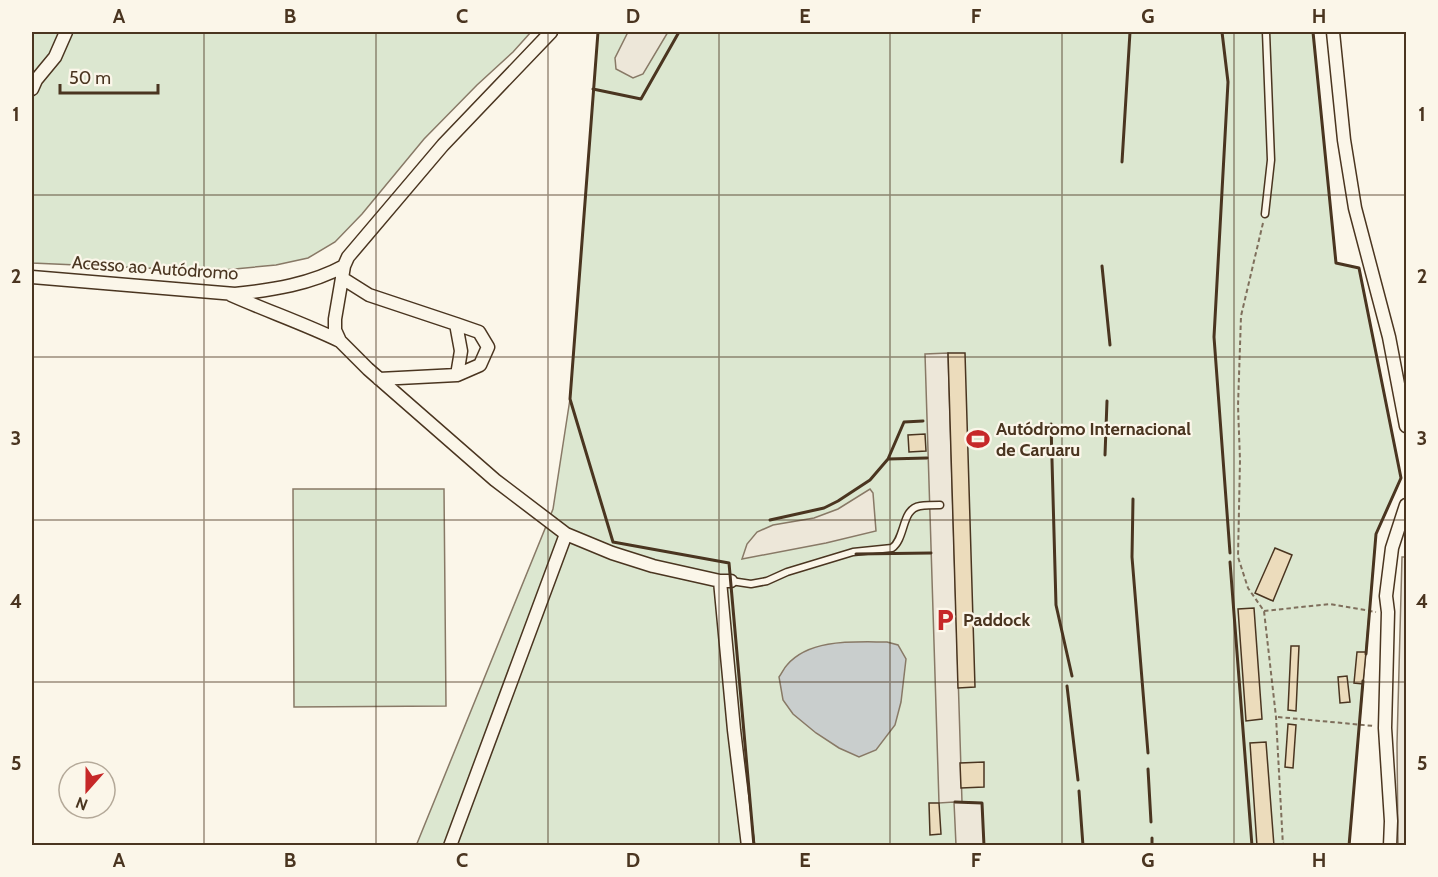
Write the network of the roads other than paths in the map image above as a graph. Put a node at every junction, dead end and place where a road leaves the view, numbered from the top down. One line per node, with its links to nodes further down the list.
1 (66, 32): 5 (street)
2 (551, 32): 7 (street)
3 (1266, 32): 6 (lane)
4 (1333, 32): 14 (street)
5 (32, 88)
6 (1265, 214)
7 (343, 272): 9 (street, Acesso ao Autódromo); 10 (street); 11 (street)
8 (32, 277): 9 (street, Acesso ao Autódromo)
9 (227, 294): 11 (street)
10 (456, 324): 12 (street); 12 (street)
11 (340, 341): 13 (street)
12 (457, 375): 13 (street)
13 (379, 379): 17 (street)
14 (1407, 426)
15 (940, 505): 18 (lane)
16 (1407, 505): 21 (street)
17 (566, 534): 18 (street); 19 (street)
18 (726, 581): 20 (street)
19 (450, 846)
20 (748, 846)
21 (1390, 846)

